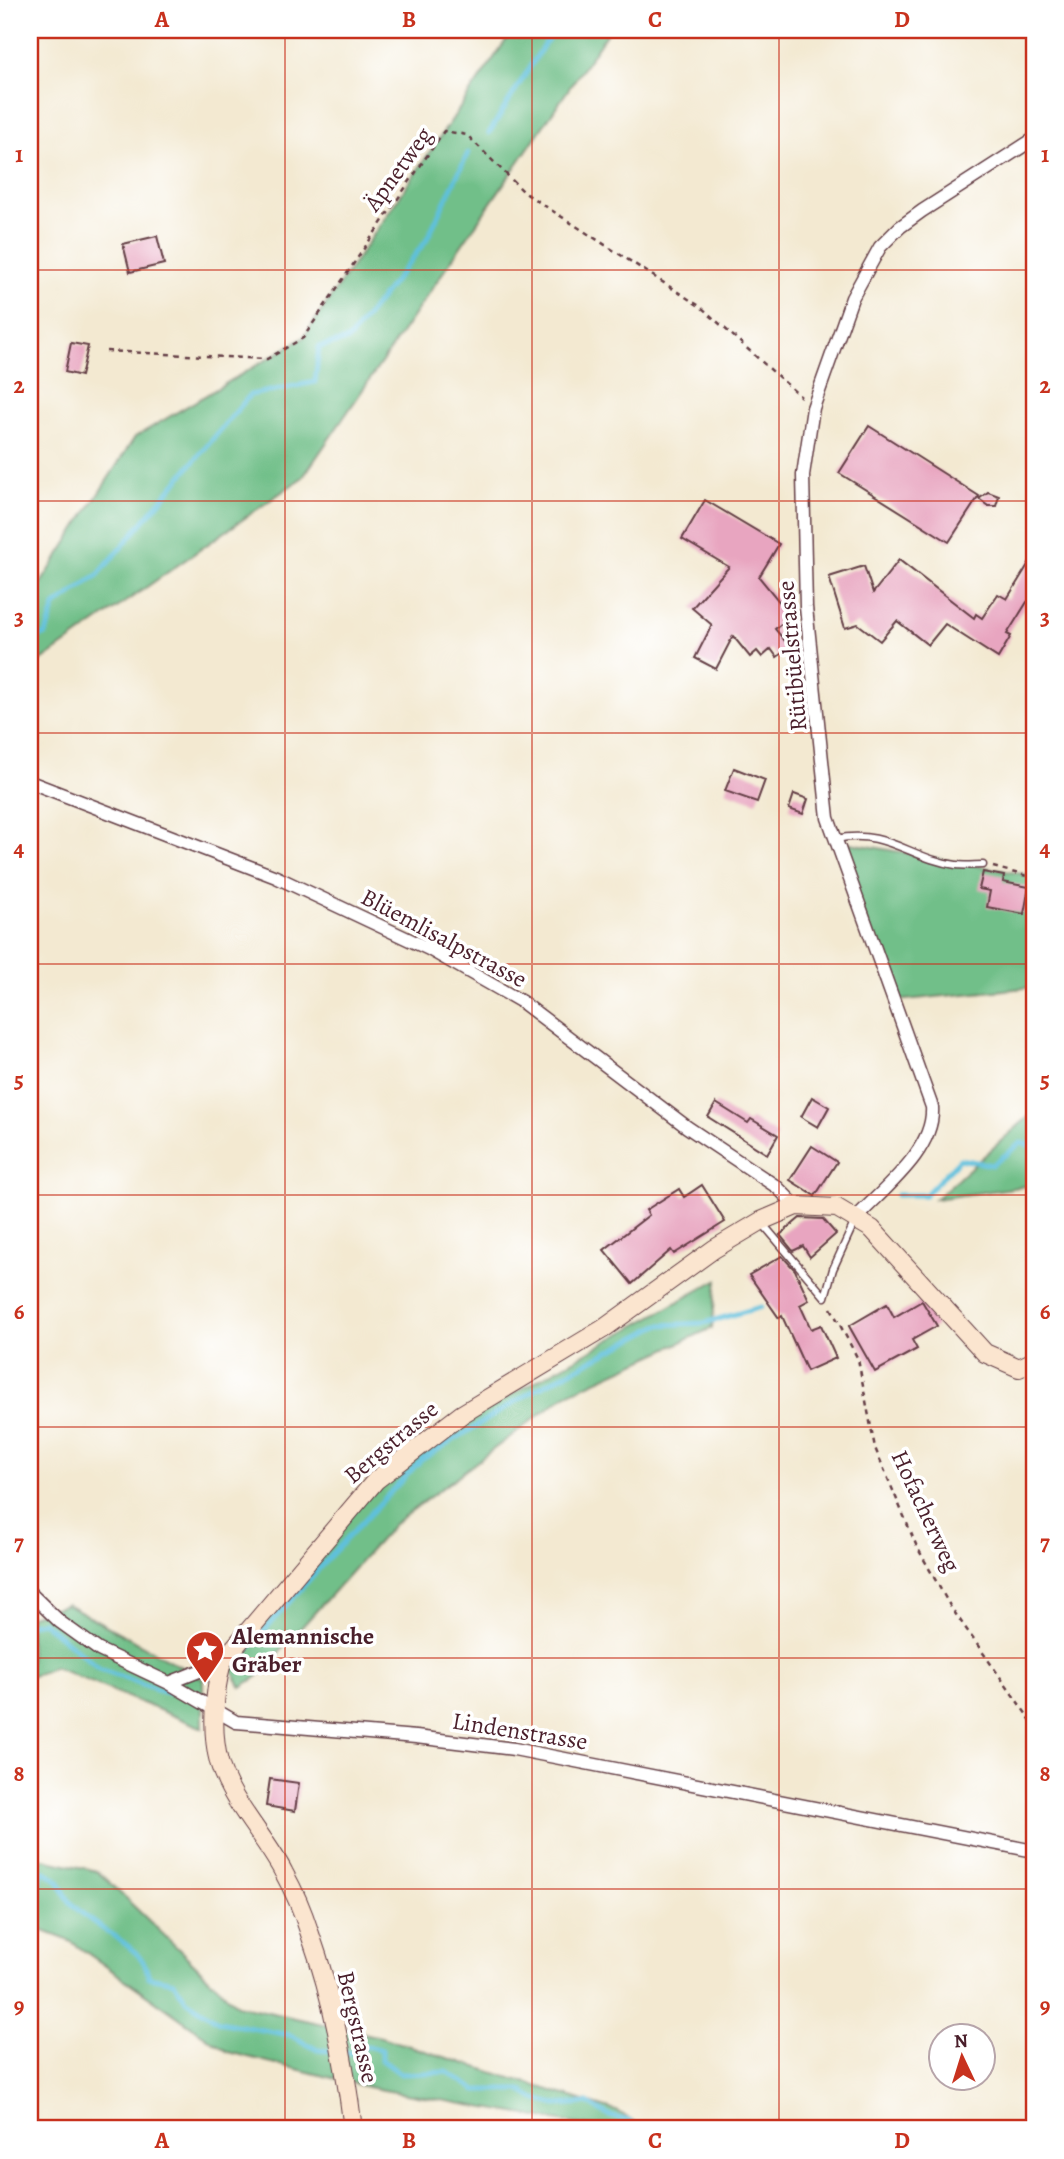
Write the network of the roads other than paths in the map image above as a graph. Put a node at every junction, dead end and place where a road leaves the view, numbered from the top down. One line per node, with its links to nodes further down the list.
1 (1034, 139): 3 (street, Rütibüelstrasse)
2 (30, 782): 5 (street, Blüemlisalpstrasse)
3 (834, 840): 4 (lane); 6 (street, Rütibüelstrasse)
4 (983, 864)
5 (796, 1206): 6 (street, Bergstrasse); 7 (street, Bergstrasse)
6 (856, 1218): 7 (lane); 8 (street, Bergstrasse)
7 (761, 1222): 10 (street, Bergstrasse)
8 (1034, 1361)
9 (30, 1592): 11 (street, Lindenstrasse)
10 (222, 1662): 11 (street); 12 (street, Bergstrasse)
11 (169, 1683): 12 (street, Lindenstrasse)
12 (216, 1711): 13 (street, Lindenstrasse); 14 (street, Bergstrasse)
13 (1034, 1851)
14 (353, 2129)

